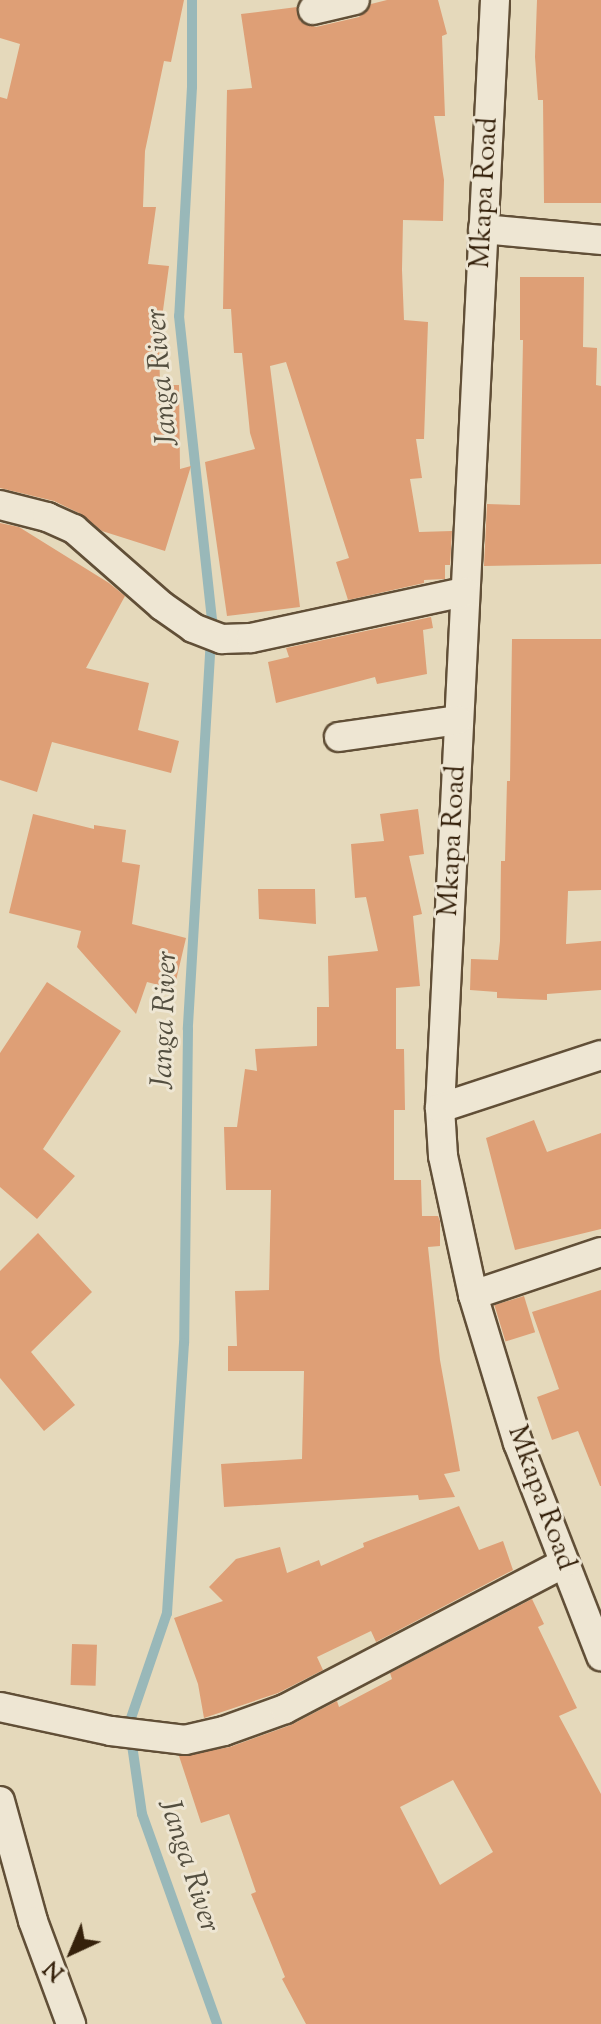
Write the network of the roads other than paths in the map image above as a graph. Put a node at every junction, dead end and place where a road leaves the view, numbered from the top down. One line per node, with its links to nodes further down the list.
1 (355, 0): 3 (street)
2 (495, 0): 4 (street, Mkapa Road)
3 (313, 10)
4 (483, 229): 5 (street); 7 (street, Mkapa Road)
5 (601, 240)
6 (0, 505): 7 (street)
7 (464, 592): 8 (street, Mkapa Road)
8 (458, 720): 9 (street); 11 (street, Mkapa Road)
9 (339, 737)
10 (601, 1055): 11 (street)
11 (440, 1108): 13 (street, Mkapa Road)
12 (601, 1252): 13 (street)
13 (473, 1295): 14 (street, Mkapa Road)
14 (564, 1563): 15 (street, Mkapa Road); 16 (street)
15 (598, 1639)
16 (0, 1707)
17 (0, 1801): 18 (street)
18 (71, 2024)

